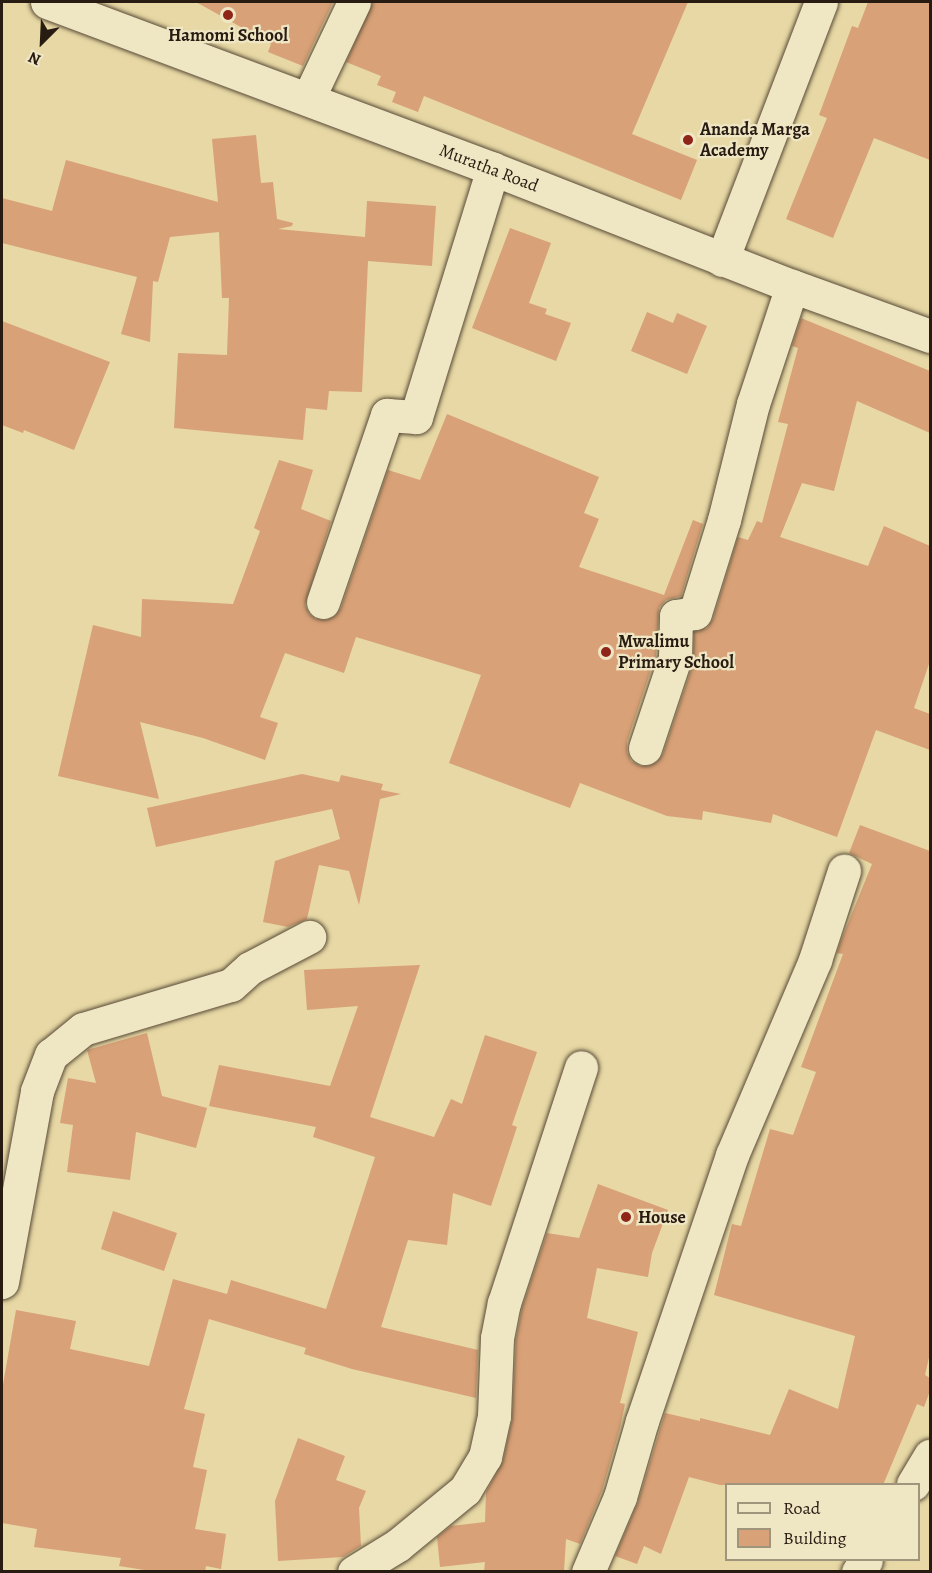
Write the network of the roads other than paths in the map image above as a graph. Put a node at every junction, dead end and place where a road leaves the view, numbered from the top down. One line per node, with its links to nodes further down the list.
1 (47, 2): 4 (street, Muratha Road)
2 (354, 2): 4 (street)
3 (821, 2): 6 (street)
4 (308, 99): 5 (street, Muratha Road)
5 (494, 169): 6 (street, Muratha Road); 9 (street)
6 (722, 260): 7 (street, Muratha Road)
7 (792, 286): 8 (street, Muratha Road); 10 (street)
8 (930, 336)
9 (322, 602)
10 (645, 748)
11 (844, 872): 18 (street)
12 (309, 937): 14 (street)
13 (581, 1067): 17 (street)
14 (2, 1282)
15 (930, 1456): 16 (street)
16 (914, 1483)
17 (354, 1572)
18 (588, 1572)

